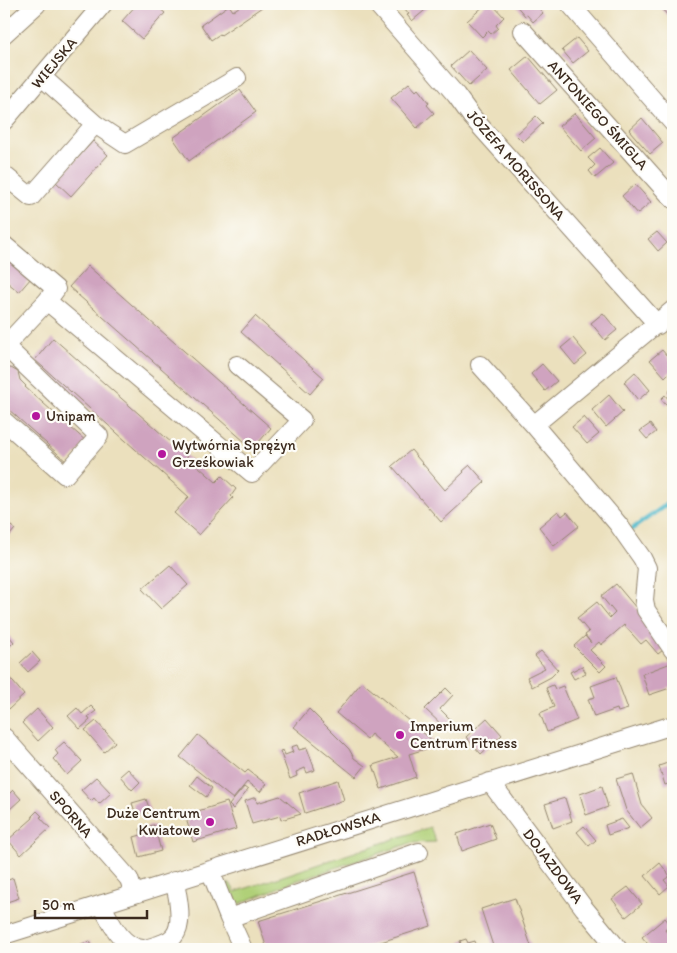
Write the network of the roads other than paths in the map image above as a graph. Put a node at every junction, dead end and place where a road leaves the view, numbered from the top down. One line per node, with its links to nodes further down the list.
1 (37, 4): 6 (street)
2 (103, 4): 7 (street, WIEJSKA)
3 (376, 4): 17 (street, JÓZEFA MORISSONA)
4 (570, 4): 10 (street)
5 (523, 31): 13 (street, ANTONIEGO ŚMIGLA)
6 (4, 34)
7 (42, 77): 9 (street, WIEJSKA); 11 (street)
8 (237, 78): 11 (street)
9 (4, 121)
10 (673, 123)
11 (95, 124): 12 (street)
12 (4, 175)
13 (673, 199)
14 (4, 245): 15 (street)
15 (47, 301): 18 (street); 19 (street)
16 (673, 310): 17 (street)
17 (658, 324): 22 (street)
18 (4, 346): 21 (street)
19 (237, 364)
20 (480, 365): 22 (street)
21 (4, 421)
22 (534, 425): 23 (street)
23 (673, 650)
24 (673, 725): 26 (street, RADŁOWSKA)
25 (4, 737): 30 (street, SPORNA)
26 (490, 782): 28 (street, RADŁOWSKA); 36 (street, DOJAZDOWA)
27 (419, 852): 32 (street)
28 (210, 870): 29 (street, RADŁOWSKA); 32 (street)
29 (174, 881): 30 (street, RADŁOWSKA); 34 (street)
30 (134, 894): 31 (street, RADŁOWSKA)
31 (102, 904): 33 (street, RADŁOWSKA); 34 (street)
32 (229, 918): 35 (street)
33 (4, 935)
34 (144, 949)
35 (243, 949)
36 (618, 949)

